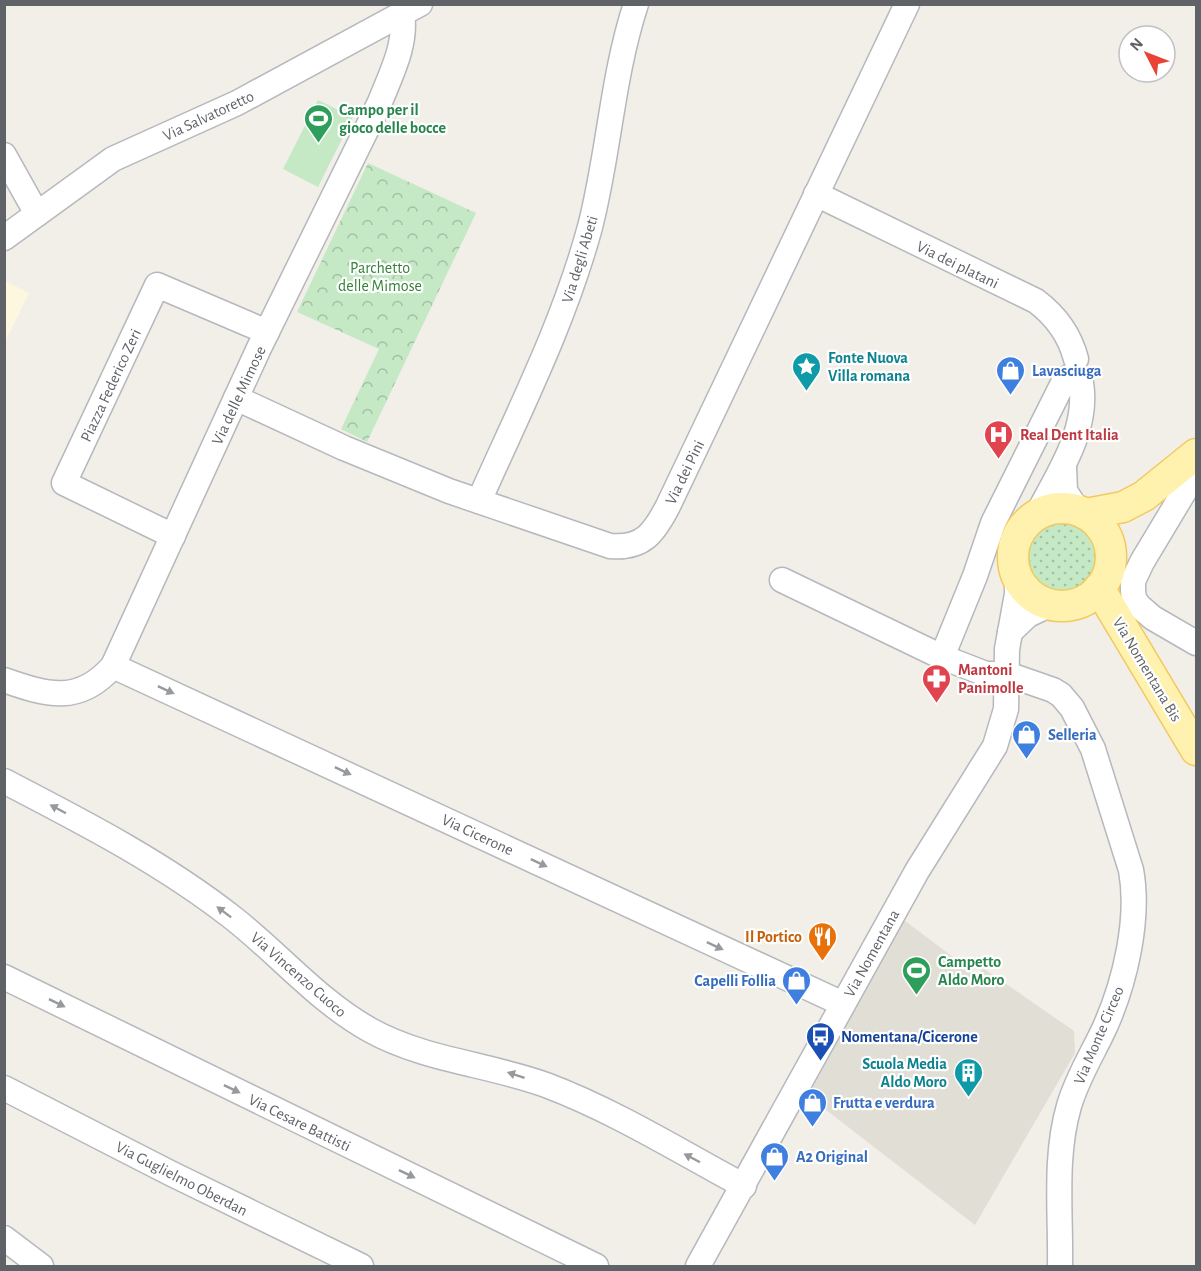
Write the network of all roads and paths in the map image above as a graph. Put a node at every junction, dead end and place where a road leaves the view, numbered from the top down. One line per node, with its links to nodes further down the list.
1 (636, 4): 14 (street, Via degli Abeti)
2 (907, 4): 5 (street, Via dei Pini)
3 (411, 9): 6 (street, Via Salvatoretto); 8 (street, Via delle Mimose)
4 (4, 155): 6 (street)
5 (816, 194): 9 (street, Via dei platani); 14 (street, Via dei Pini)
6 (38, 214): 7 (street, Via Salvatoretto)
7 (4, 238)
8 (267, 332): 10 (street, Via delle Mimose); 17 (street, Piazza Federico Zeri)
9 (1076, 373): 12 (street); 25 (street)
10 (236, 398): 14 (street, Via dei Pini); 17 (street, Via delle Mimose)
11 (1195, 456): 13 (main road); 24 (street)
12 (1064, 466): 15 (street); 16 (street)
13 (1144, 495): 15 (main road); 18 (main road)
14 (479, 501)
15 (1082, 512): 16 (main road); 18 (main road)
16 (1036, 515): 19 (main road)
17 (173, 536): 26 (street, Via delle Mimose)
18 (1110, 551): 21 (main road)
19 (1017, 578): 22 (main road); 23 (street, Via Nomentana)
20 (782, 580): 25 (street)
21 (1099, 588): 22 (main road); 29 (main road, Via Nomentana Bis)
22 (1049, 604): 23 (street)
23 (1010, 632): 27 (street, Via Nomentana)
24 (1197, 643)
25 (942, 657): 27 (street)
26 (113, 666): 28 (street, Via delle Mimose); 32 (street, Via Cicerone, one-way to 32)
27 (1007, 674): 32 (street, Via Nomentana); 40 (street, Via Monte Circeo)
28 (4, 680)
29 (1197, 750)
30 (4, 781): 34 (street, Via Vincenzo Cuoco, one-way to 30)
31 (4, 977): 38 (street, Via Cesare Battisti, one-way to 38)
32 (843, 1004): 34 (street, Via Nomentana)
33 (4, 1088): 37 (street, Via Guglielmo Oberdan)
34 (744, 1186): 39 (street, Via Nomentana)
35 (4, 1238): 36 (street)
36 (41, 1266)
37 (361, 1266)
38 (596, 1266)
39 (698, 1266)
40 (1060, 1266)

